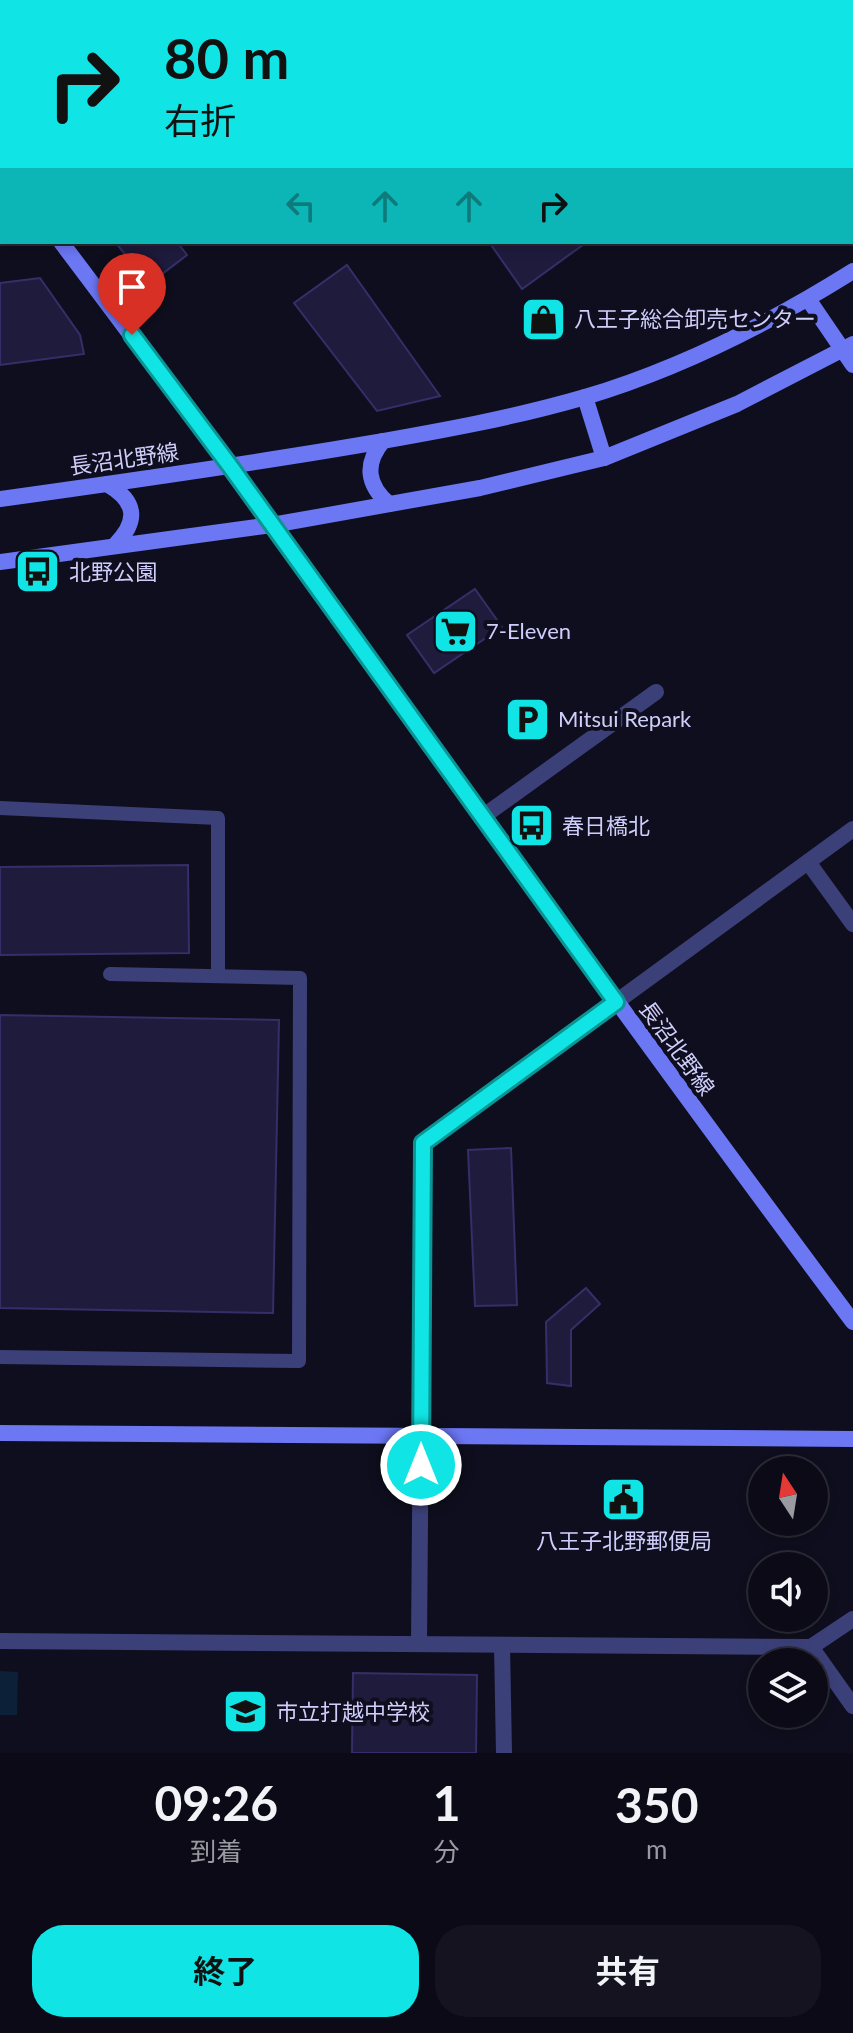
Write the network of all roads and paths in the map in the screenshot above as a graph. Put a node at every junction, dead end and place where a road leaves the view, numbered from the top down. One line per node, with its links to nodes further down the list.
1 (63, 244): 8 (street)
2 (853, 271): 3 (street)
3 (808, 299): 4 (street); 5 (street)
4 (850, 353): 7 (street)
5 (585, 397): 6 (street); 7 (street)
6 (383, 441): 8 (street); 11 (street)
7 (604, 458): 11 (street)
8 (230, 466): 9 (street, 長沼北野線); 12 (street, 長沼北野線)
9 (107, 484): 10 (street, 長沼北野線); 13 (street)
10 (0, 499)
11 (389, 504): 12 (street)
12 (272, 525): 13 (street); 17 (street, 長沼北野線)
13 (116, 544): 14 (street)
14 (0, 562)
15 (656, 692): 17 (street)
16 (0, 808): 22 (lane)
17 (481, 818): 23 (street, 長沼北野線)
18 (853, 829): 19 (street)
19 (808, 862): 20 (street); 23 (street)
20 (853, 924)
21 (110, 974): 22 (lane)
22 (218, 976): 25 (lane)
23 (616, 1002): 24 (street, 長沼北野線); 27 (street)
24 (853, 1322)
25 (0, 1357)
26 (0, 1433): 27 (street)
27 (421, 1435): 28 (street); 31 (street)
28 (853, 1439)
29 (853, 1619): 33 (street)
30 (0, 1641): 31 (street)
31 (419, 1644): 32 (street)
32 (502, 1645): 33 (street); 35 (street)
33 (811, 1647): 34 (street)
34 (853, 1706)
35 (504, 1753)

